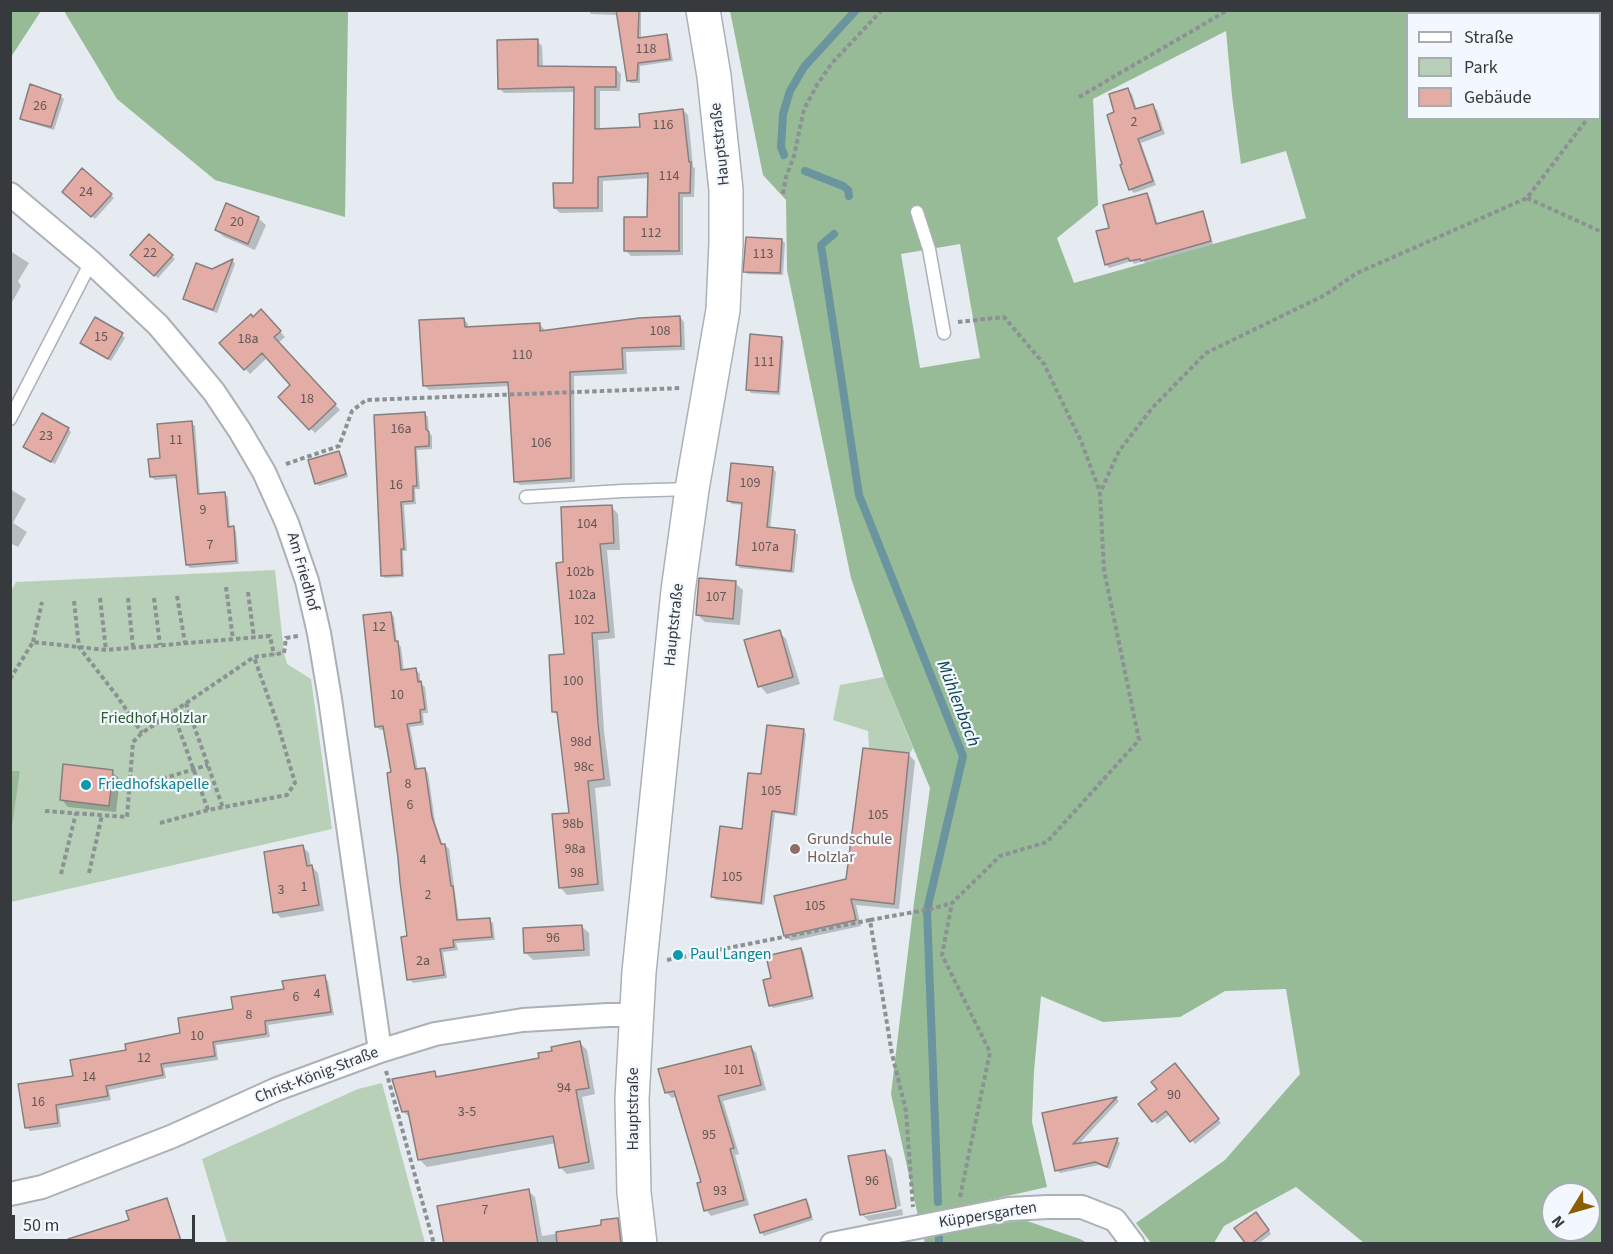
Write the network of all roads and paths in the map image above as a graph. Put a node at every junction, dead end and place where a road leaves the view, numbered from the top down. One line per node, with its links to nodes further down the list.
1 (703, 10): 13 (main road, Hauptstraße)
2 (882, 10): 7 (path)
3 (1228, 10): 4 (path)
4 (1079, 97)
5 (1586, 120): 8 (path)
6 (10, 194): 11 (street, Am Friedhof)
7 (783, 194)
8 (1527, 198): 10 (path); 17 (path)
9 (916, 212): 12 (lane)
10 (1602, 232)
11 (91, 262): 14 (lane); 15 (street, Am Friedhof)
12 (943, 328): 17 (path)
13 (710, 389): 15 (path); 16 (main road, Hauptstraße)
14 (10, 418)
15 (264, 472): 57 (street, Am Friedhof)
16 (692, 489): 18 (lane); 55 (main road, Hauptstraße)
17 (1100, 493): 53 (path)
18 (526, 497)
19 (226, 587): 28 (path)
20 (248, 592): 27 (path)
21 (177, 596): 30 (path)
22 (100, 598): 34 (path)
23 (128, 598): 33 (path)
24 (154, 598): 31 (path)
25 (74, 601): 32 (path)
26 (42, 602): 29 (path)
27 (254, 638): 28 (path); 36 (path)
28 (233, 639): 30 (path)
29 (33, 642): 32 (path); 38 (path)
30 (185, 643): 31 (path)
31 (160, 645): 33 (path)
32 (79, 647): 34 (path); 41 (path)
33 (133, 647): 34 (path)
34 (106, 650)
35 (284, 653): 36 (path)
36 (274, 655): 37 (path)
37 (254, 657): 39 (path); 45 (path)
38 (10, 680)
39 (186, 703): 40 (path); 42 (path)
40 (173, 711): 41 (path); 43 (path)
41 (142, 733): 49 (path)
42 (208, 765): 43 (path); 45 (path)
43 (195, 769): 44 (path); 46 (path)
44 (148, 783)
45 (223, 808): 46 (path)
46 (208, 810): 50 (path)
47 (45, 811): 48 (path)
48 (76, 813): 49 (path); 52 (path)
49 (102, 815): 51 (path)
50 (160, 823)
51 (89, 873)
52 (61, 874)
53 (952, 903): 54 (path); 59 (path)
54 (870, 920): 55 (path); 60 (path)
55 (641, 960): 56 (main road, Hauptstraße)
56 (637, 1015): 57 (street, Christ-König-Straße); 62 (main road, Hauptstraße)
57 (380, 1051): 58 (street, Christ-König-Straße); 61 (path)
58 (10, 1194)
59 (956, 1220): 60 (street, Küppersgarten); 64 (street, Küppersgarten)
60 (915, 1228): 63 (street, Küppersgarten)
61 (434, 1244)
62 (640, 1244)
63 (832, 1244)
64 (1133, 1244)

